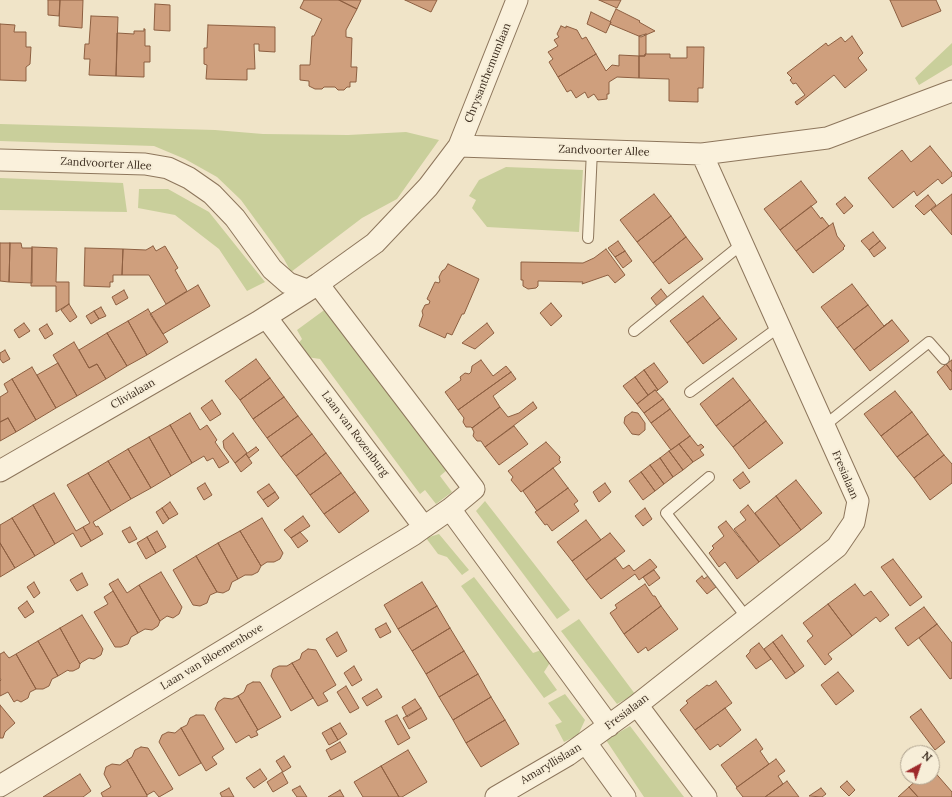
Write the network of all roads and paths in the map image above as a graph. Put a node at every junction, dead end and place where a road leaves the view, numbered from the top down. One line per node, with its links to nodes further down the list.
1 (517, 0): 3 (street, Chrysanthemumlaan)
2 (952, 91): 5 (street, Zandvoorter Allee)
3 (459, 146): 4 (street, Zandvoorter Allee); 9 (street)
4 (592, 150): 5 (street, Zandvoorter Allee); 7 (lane)
5 (702, 154): 8 (street, Fresialaan)
6 (0, 160): 9 (street, Zandvoorter Allee)
7 (588, 238)
8 (742, 244): 11 (street, Fresialaan); 12 (lane)
9 (312, 287): 10 (street); 18 (street)
10 (266, 317): 16 (street, Clivialaan); 19 (street, Laan van Rozenburg)
11 (779, 327): 14 (lane); 15 (street, Fresialaan)
12 (634, 331)
13 (944, 359): 15 (lane)
14 (690, 392)
15 (824, 426): 20 (street, Fresialaan)
16 (0, 471)
17 (709, 477): 20 (lane)
18 (450, 509): 19 (street); 22 (street)
19 (424, 526): 24 (street, Laan van Bloemenhove)
20 (747, 618): 21 (street, Fresialaan)
21 (637, 706): 22 (street, Fresialaan); 27 (street)
22 (609, 726): 23 (street, Fresialaan)
23 (586, 743): 25 (street, Amaryllislaan); 26 (street)
24 (0, 786)
25 (496, 797)
26 (625, 797)
27 (706, 797)

